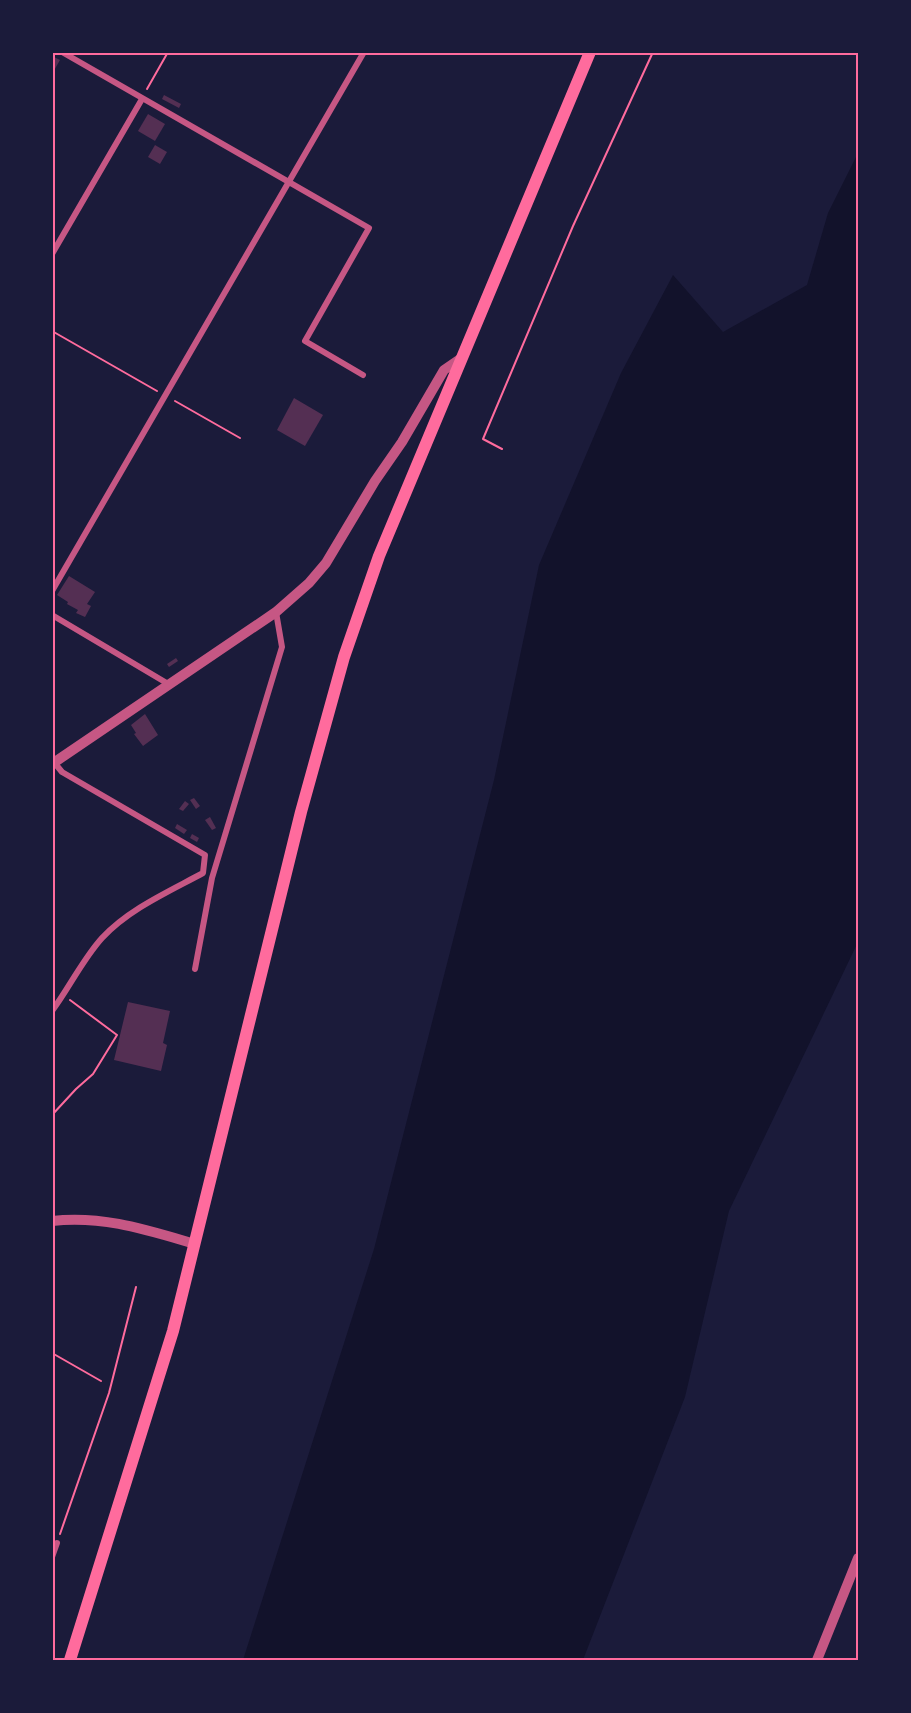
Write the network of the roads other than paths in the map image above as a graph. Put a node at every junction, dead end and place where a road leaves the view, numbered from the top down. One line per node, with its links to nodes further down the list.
1 (62, 52): 4 (street)
2 (364, 52): 5 (street)
3 (590, 52): 7 (main road)
4 (142, 99): 5 (street); 6 (street)
5 (289, 182): 8 (street); 9 (street)
6 (52, 254)
7 (460, 359): 10 (street); 17 (main road)
8 (363, 375)
9 (52, 591)
10 (276, 612): 12 (street); 14 (street)
11 (52, 615): 12 (street)
12 (170, 685): 13 (street)
13 (53, 762): 15 (street)
14 (195, 969)
15 (52, 1011)
16 (52, 1221): 17 (street)
17 (195, 1244): 21 (main road)
18 (57, 1543): 19 (street)
19 (52, 1557)
20 (858, 1558): 22 (street)
21 (70, 1660)
22 (818, 1660)

